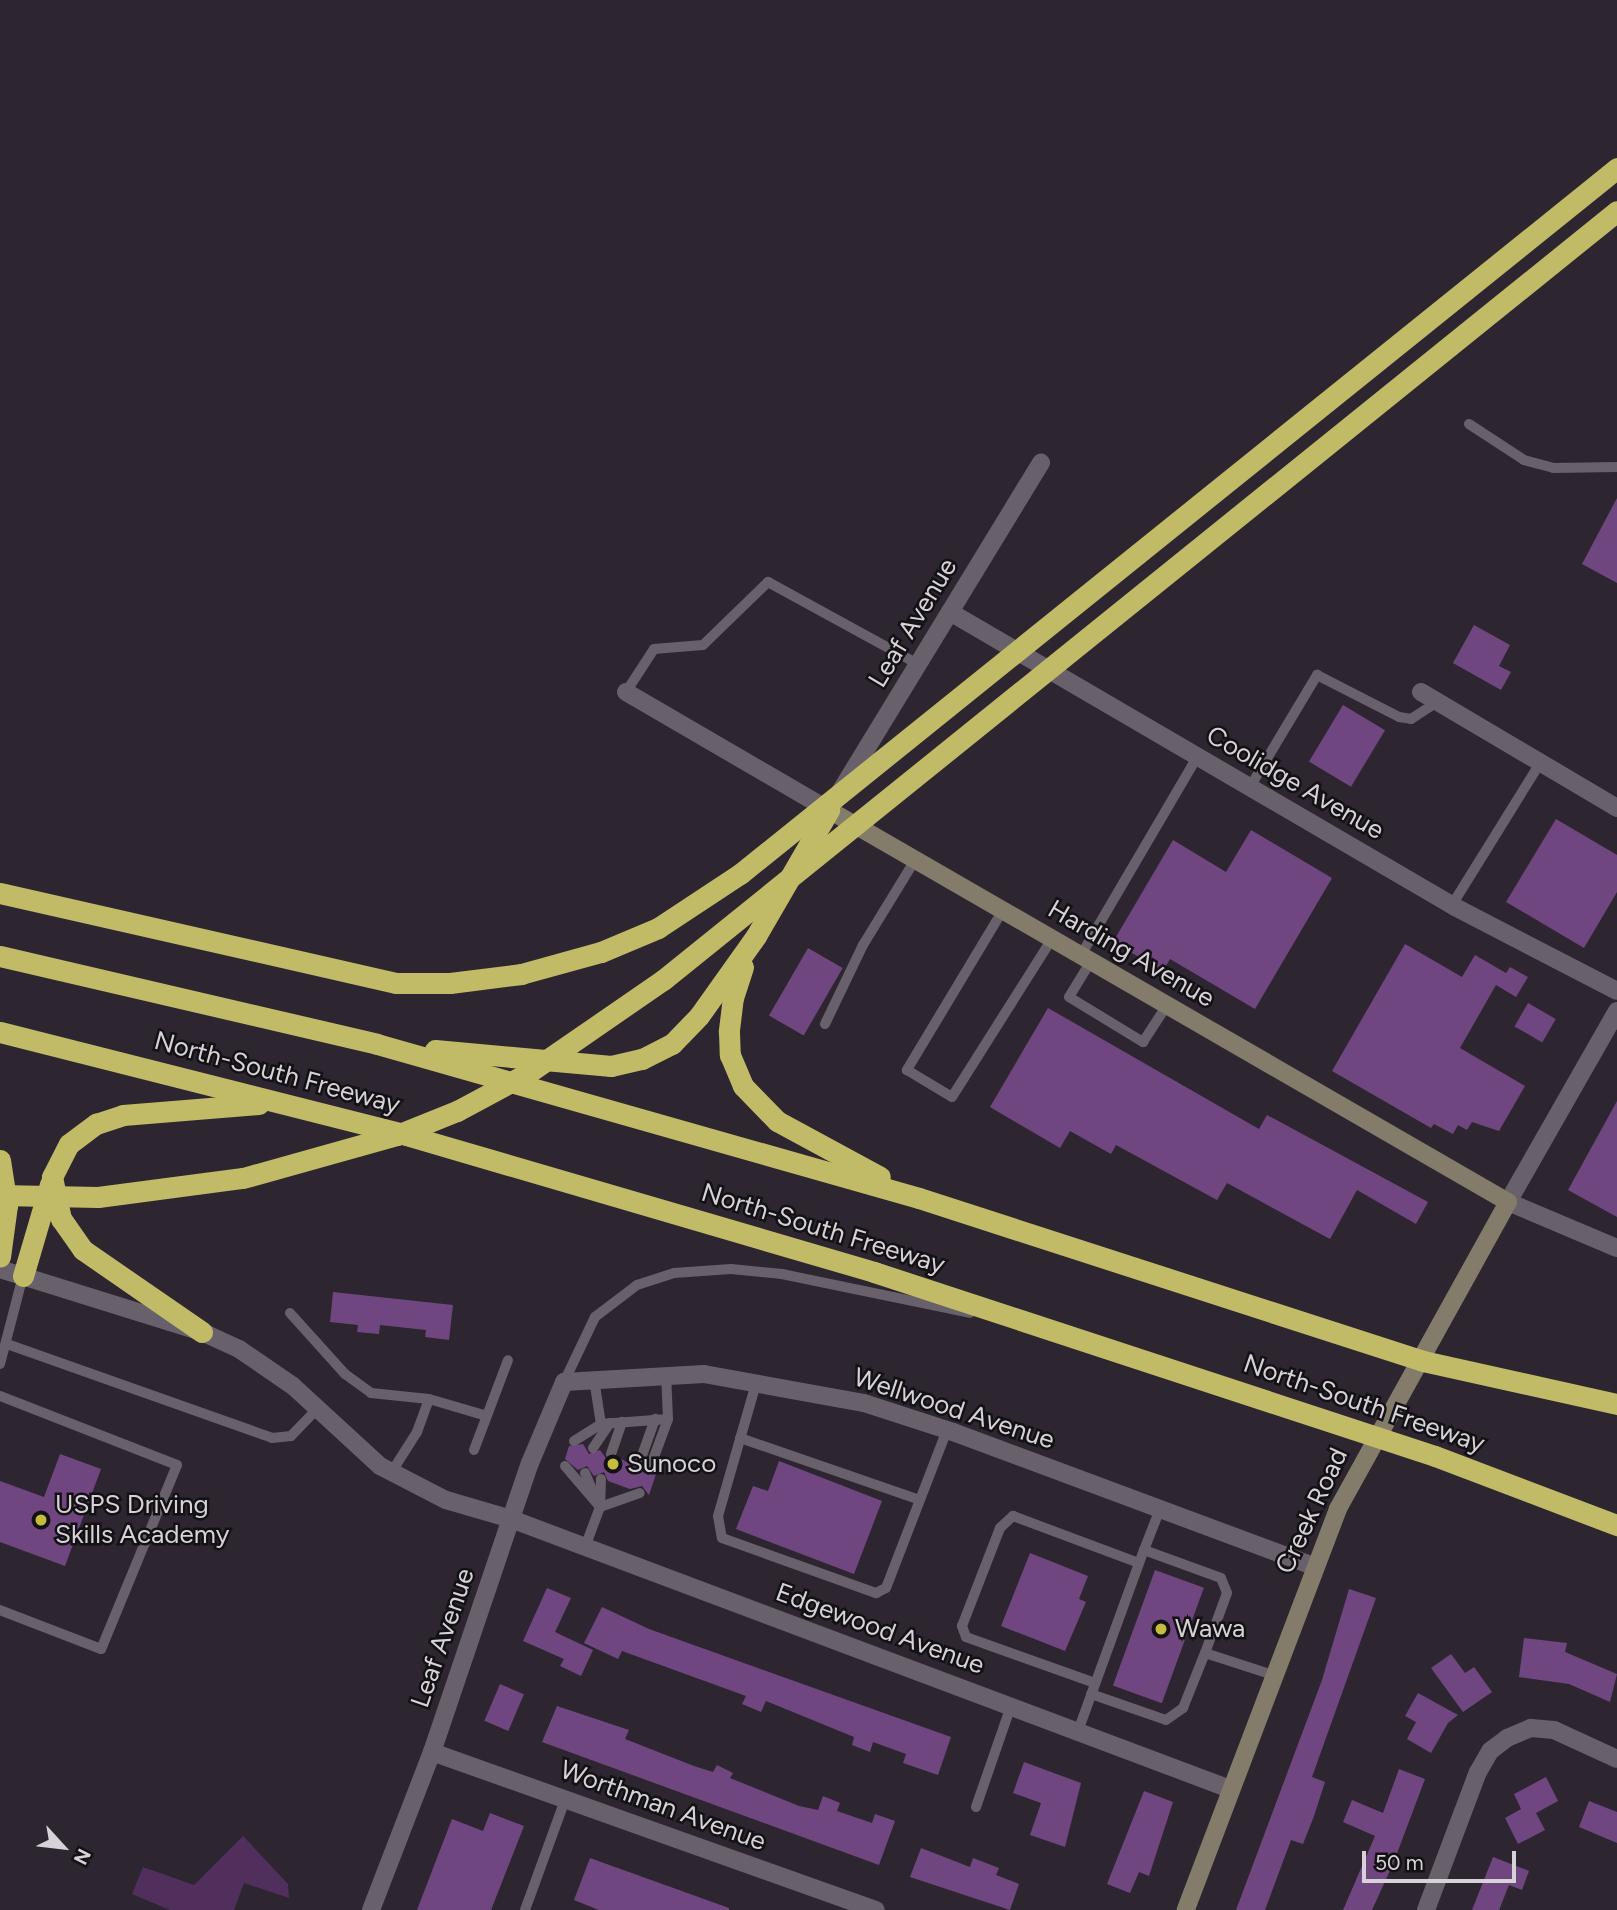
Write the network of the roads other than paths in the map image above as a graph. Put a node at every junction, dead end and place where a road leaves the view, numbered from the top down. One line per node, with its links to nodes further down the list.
1 (1617, 167): 17 (highway)
2 (1617, 211): 33 (highway)
3 (1469, 424): 5 (lane)
4 (1041, 463): 6 (street, Leaf Avenue)
5 (1617, 467)
6 (950, 612): 7 (street, Leaf Avenue); 11 (street, Coolidge Avenue)
7 (918, 664): 8 (lane); 15 (street, Leaf Avenue)
8 (626, 691): 15 (street, Harding Avenue)
9 (1421, 692): 10 (street)
10 (1437, 702): 12 (street); 13 (lane)
11 (1197, 757): 13 (street, Coolidge Avenue); 23 (lane)
12 (1540, 763): 14 (street); 18 (lane)
13 (1250, 787): 18 (street, Coolidge Avenue)
14 (1617, 808)
15 (829, 810): 16 (main road, Harding Avenue); 20 (highway)
16 (915, 860): 19 (main road, Harding Avenue); 27 (lane)
17 (0, 893)
18 (1452, 905): 24 (street, Coolidge Avenue)
19 (1003, 910): 21 (main road, Harding Avenue); 21 (lane)
20 (756, 936): 29 (highway); 34 (highway)
21 (1052, 939): 23 (main road, Harding Avenue)
22 (0, 956): 29 (highway, North-South Freeway)
23 (1086, 958): 25 (main road, Harding Avenue); 25 (lane)
24 (1617, 991)
25 (1167, 1005): 35 (main road, Harding Avenue)
26 (1617, 1011): 35 (street, Creek Road)
27 (825, 1024)
28 (0, 1032): 30 (highway, North-South Freeway)
29 (377, 1044): 34 (highway, North-South Freeway)
30 (286, 1103): 32 (highway); 42 (highway, North-South Freeway)
31 (0, 1162): 37 (highway)
32 (52, 1177): 39 (highway); 41 (highway)
33 (0, 1195)
34 (919, 1198): 52 (highway, North-South Freeway)
35 (1508, 1202): 36 (street, Harding Avenue); 83 (main road, Creek Road)
36 (1617, 1248)
37 (0, 1257)
38 (0, 1269): 39 (street, Edgewood Avenue)
39 (23, 1276): 41 (street, Edgewood Avenue); 43 (lane)
40 (290, 1313): 51 (lane)
41 (202, 1332): 53 (street, Edgewood Avenue)
42 (1073, 1335): 49 (lane); 76 (highway, North-South Freeway)
43 (6, 1344): 45 (lane); 53 (lane)
44 (508, 1360): 54 (lane)
45 (0, 1364)
46 (666, 1373): 47 (street, Wellwood Avenue); 48 (street, Wellwood Avenue); 56 (lane)
47 (594, 1379): 49 (street, Wellwood Avenue); 58 (lane)
48 (757, 1380): 59 (street, Wellwood Avenue); 60 (lane)
49 (564, 1382): 77 (street, Leaf Avenue)
50 (0, 1396): 84 (lane)
51 (429, 1399): 54 (lane); 69 (lane)
52 (1617, 1404)
53 (317, 1409): 69 (street, Edgewood Avenue)
54 (487, 1416): 63 (lane)
55 (655, 1419): 56 (lane); 57 (lane); 65 (lane)
56 (668, 1419): 67 (lane)
57 (622, 1422): 58 (lane); 64 (lane)
58 (605, 1423): 61 (lane); 62 (lane)
59 (947, 1430): 73 (lane); 75 (street, Wellwood Avenue)
60 (740, 1438): 73 (lane); 73 (lane)
61 (574, 1441)
62 (593, 1448)
63 (474, 1450)
64 (611, 1454)
65 (639, 1464)
66 (565, 1466): 74 (lane)
67 (650, 1468)
68 (584, 1472): 74 (lane)
69 (391, 1473): 77 (street, Edgewood Avenue)
70 (601, 1479): 74 (lane)
71 (629, 1489): 74 (lane)
72 (640, 1493): 74 (lane)
73 (920, 1500)
74 (600, 1507): 80 (lane)
75 (1160, 1509): 81 (lane); 83 (street, Wellwood Avenue)
76 (1591, 1514): 78 (highway, North-South Freeway); 79 (highway)
77 (511, 1519): 80 (street, Edgewood Avenue); 91 (street, Leaf Avenue)
78 (1617, 1525)
79 (1617, 1531)
80 (585, 1547): 89 (street, Edgewood Avenue)
81 (1144, 1550): 82 (lane); 85 (lane)
82 (1139, 1563): 87 (lane); 87 (lane)
83 (1314, 1566): 86 (main road, Creek Road)
84 (0, 1611)
85 (1205, 1653): 86 (lane); 88 (lane)
86 (1273, 1675): 93 (main road, Creek Road)
87 (1095, 1683): 88 (lane)
88 (1091, 1694): 90 (lane)
89 (1011, 1706): 90 (street, Edgewood Avenue); 95 (lane)
90 (1078, 1731): 93 (street, Edgewood Avenue)
91 (432, 1752): 94 (street, Worthman Avenue); 96 (street, Leaf Avenue)
92 (1617, 1759): 100 (street)
93 (1230, 1789): 99 (main road, Creek Road)
94 (565, 1800): 97 (lane); 98 (street, Worthman Avenue)
95 (976, 1807)
96 (371, 1910)
97 (525, 1910)
98 (876, 1910)
99 (1186, 1910)
100 (1426, 1910)

